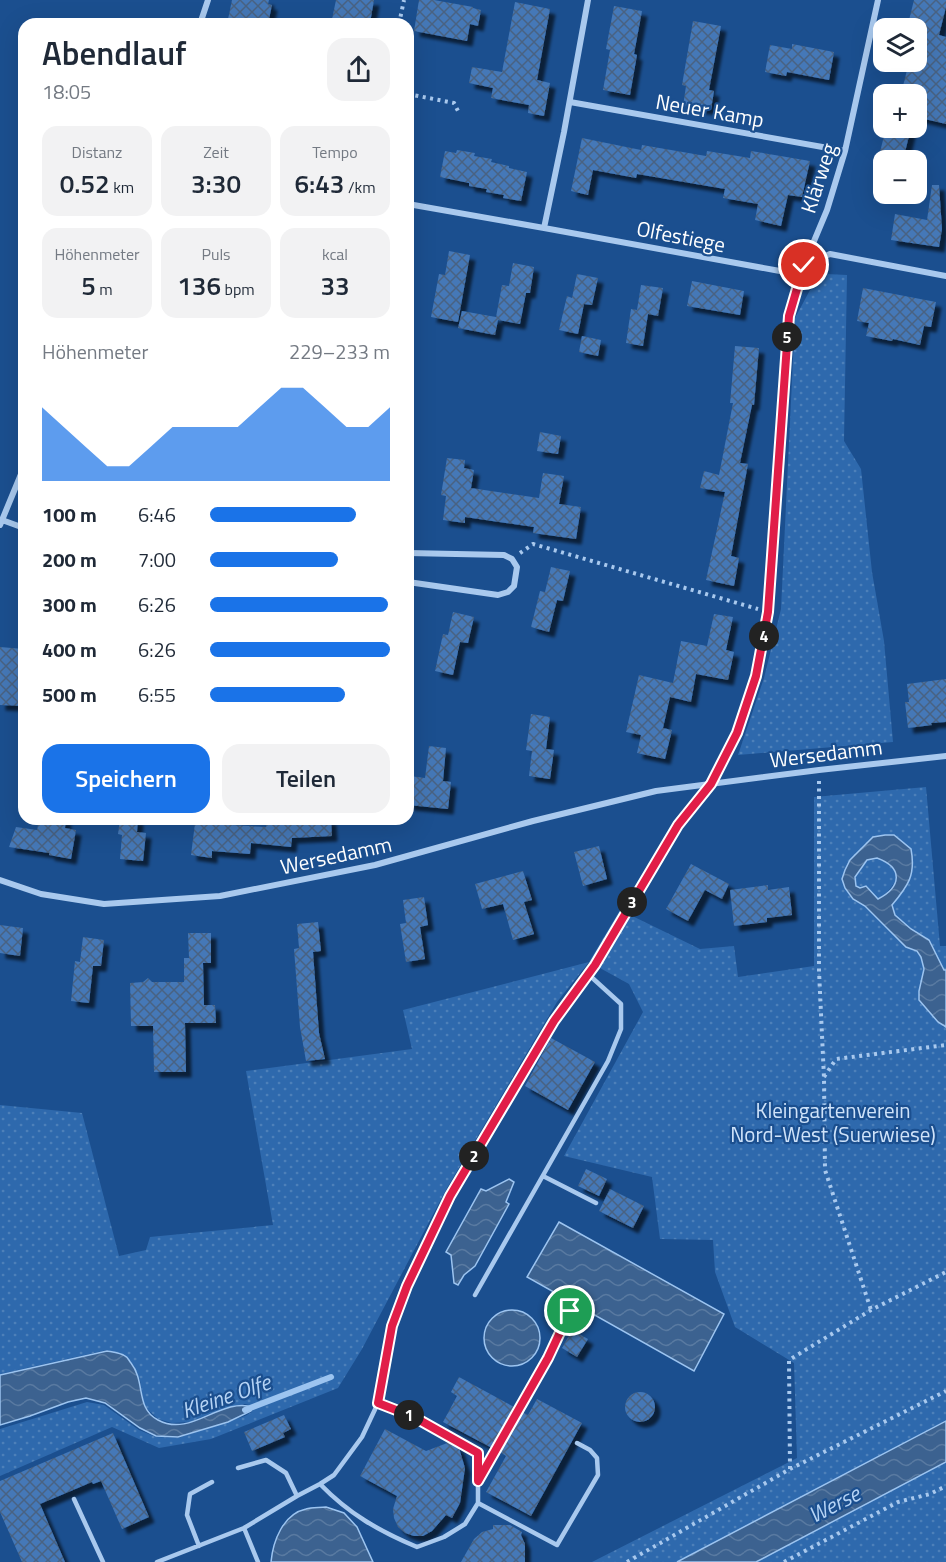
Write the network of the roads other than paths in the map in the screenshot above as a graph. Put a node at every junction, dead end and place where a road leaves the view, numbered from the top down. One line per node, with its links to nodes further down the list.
1 (208, 0): 4 (street)
2 (588, 0): 5 (street)
3 (878, 0): 6 (street, Klärweg)
4 (202, 18)
5 (570, 102): 6 (street, Neuer Kamp); 8 (street)
6 (845, 151): 9 (street, Klärweg)
7 (414, 205): 8 (street, Olfestiege)
8 (544, 228): 9 (street, Olfestiege)
9 (804, 265): 10 (street, Olfestiege); 17 (street, Klärweg)
10 (946, 276)
11 (18, 482): 12 (street)
12 (1, 523): 13 (street)
13 (18, 527)
14 (414, 553): 15 (street)
15 (414, 583)
16 (946, 756): 17 (street, Wersedamm)
17 (711, 784): 18 (street, Wersedamm); 19 (lane)
18 (0, 880)
19 (588, 974): 20 (lane); 24 (lane)
20 (543, 1176): 21 (lane); 22 (lane)
21 (596, 1203)
22 (475, 1295)
23 (570, 1311): 27 (lane)
24 (378, 1403): 27 (lane); 29 (lane)
25 (577, 1443): 32 (lane)
26 (238, 1468): 30 (lane)
27 (478, 1481): 32 (lane)
28 (212, 1482): 34 (lane)
29 (320, 1484): 30 (lane); 32 (lane)
30 (297, 1496): 33 (lane)
31 (74, 1499): 35 (lane)
32 (478, 1503)
33 (244, 1528): 34 (lane); 37 (lane)
34 (198, 1546): 36 (lane)
35 (103, 1562)
36 (157, 1562)
37 (258, 1562)

